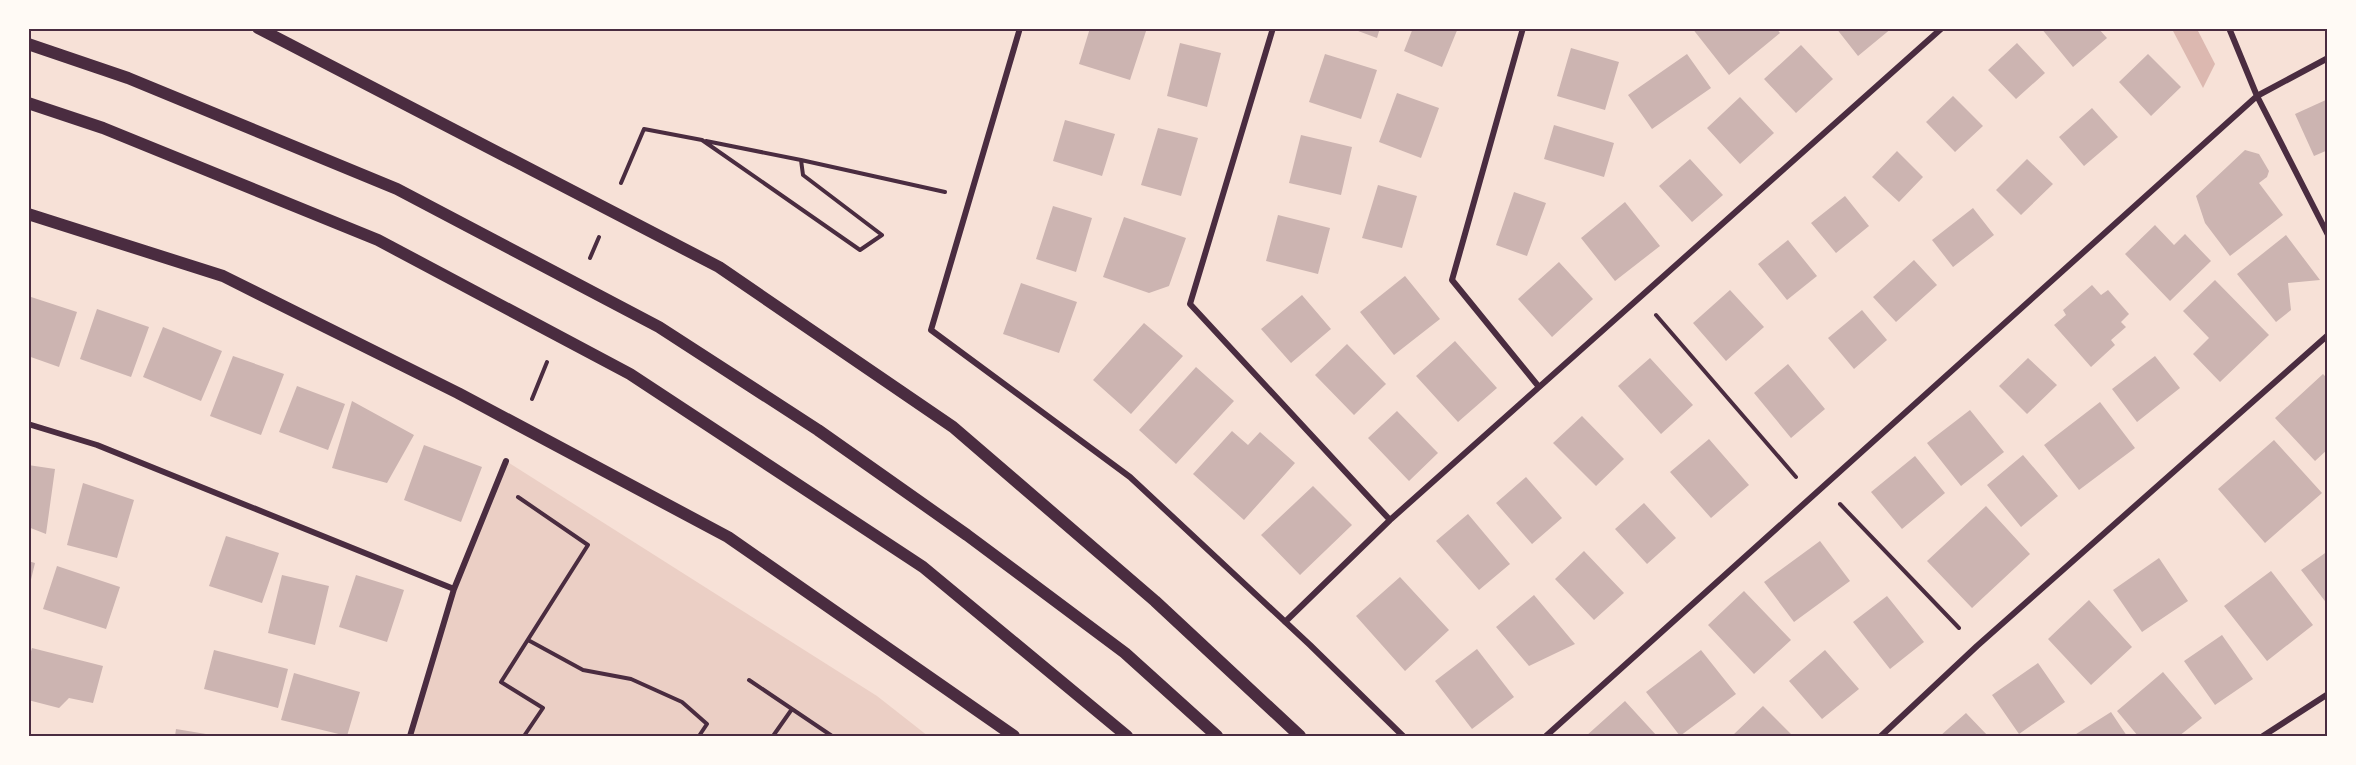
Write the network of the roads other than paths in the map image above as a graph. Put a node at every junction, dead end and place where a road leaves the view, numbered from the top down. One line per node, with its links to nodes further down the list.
1 (258, 28): 27 (main road)
2 (1020, 28): 21 (street)
3 (1273, 28): 19 (street)
4 (1523, 28): 16 (street)
5 (1636, 28): 6 (street)
6 (1641, 28)
7 (1941, 28): 16 (street)
8 (2229, 28): 11 (street)
9 (28, 45): 26 (main road)
10 (2328, 58): 11 (street)
11 (2257, 96): 14 (street); 29 (street)
12 (28, 103): 25 (main road)
13 (28, 214): 24 (main road)
14 (2328, 235)
15 (2328, 335): 30 (street)
16 (1539, 387): 19 (street)
17 (28, 424): 20 (street)
18 (506, 461): 20 (street)
19 (1390, 520): 21 (street)
20 (454, 589): 23 (street)
21 (1285, 622): 28 (street)
22 (2328, 694): 31 (street)
23 (410, 736)
24 (1014, 736)
25 (1127, 736)
26 (1216, 736)
27 (1300, 736)
28 (1402, 736)
29 (1546, 736)
30 (1881, 736)
31 (2263, 736)

